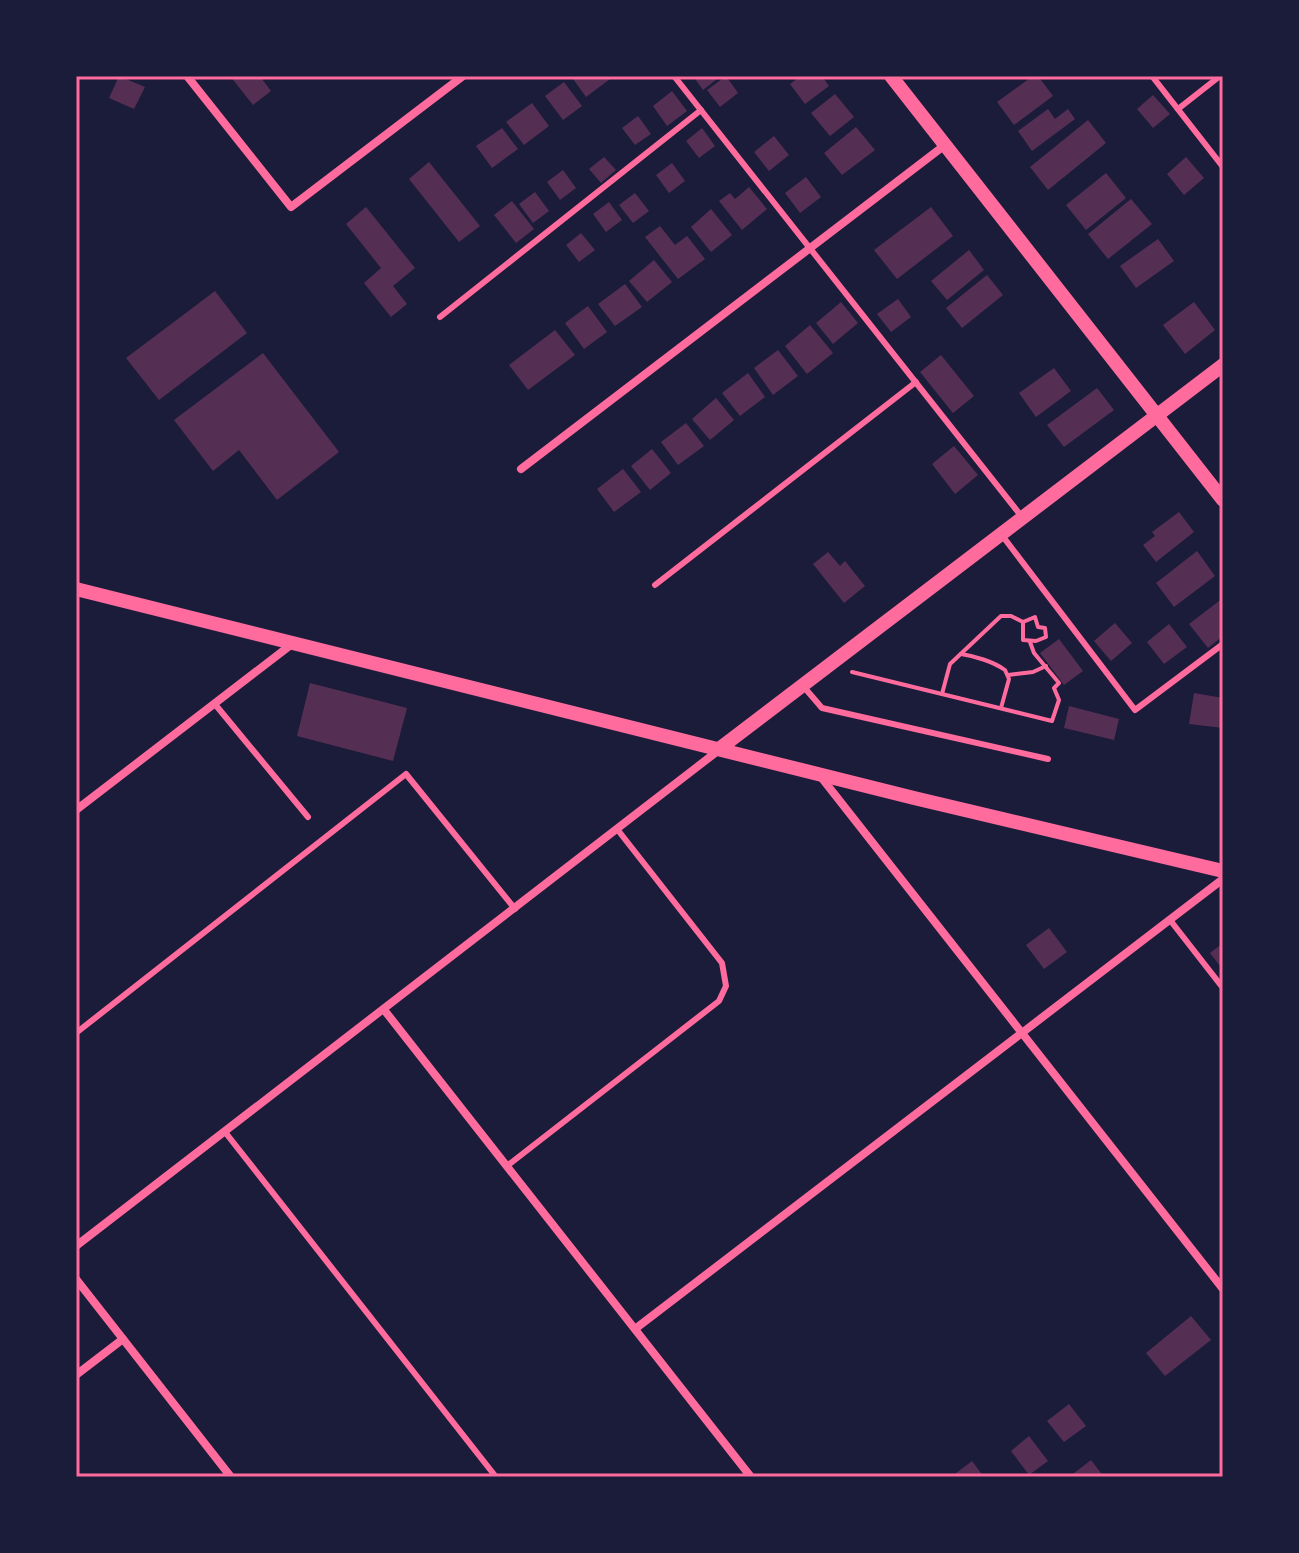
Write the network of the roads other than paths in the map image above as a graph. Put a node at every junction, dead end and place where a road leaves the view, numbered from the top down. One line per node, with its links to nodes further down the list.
1 (187, 76): 2 (street)
2 (463, 76)
3 (674, 76): 8 (lane)
4 (891, 76): 9 (street)
5 (1152, 76): 7 (lane)
6 (1220, 76): 7 (lane)
7 (1178, 109): 10 (lane)
8 (701, 110): 11 (lane); 12 (lane)
9 (945, 145): 11 (street); 15 (street)
10 (1223, 167)
11 (809, 248): 14 (lane); 16 (street)
12 (440, 317)
13 (1223, 365): 15 (street)
14 (916, 382): 18 (lane); 20 (lane)
15 (1157, 415): 17 (street); 18 (street)
16 (521, 469)
17 (1223, 500)
18 (1022, 517): 19 (street)
19 (1001, 534): 23 (lane); 24 (street)
20 (655, 585)
21 (76, 589): 22 (street)
22 (292, 644): 25 (street); 26 (street)
23 (1223, 644)
24 (803, 686): 26 (street); 27 (lane)
25 (214, 703): 29 (street); 30 (lane)
26 (719, 749): 28 (street); 31 (street)
27 (1048, 759)
28 (819, 775): 32 (street); 39 (street)
29 (76, 810)
30 (308, 817)
31 (617, 829): 34 (street); 41 (lane)
32 (1223, 871)
33 (1223, 879): 35 (street)
34 (515, 909): 37 (street); 38 (lane)
35 (1170, 920): 36 (lane); 39 (street)
36 (1223, 988)
37 (385, 1011): 40 (street); 41 (street)
38 (76, 1033)
39 (1022, 1034): 44 (street); 45 (street)
40 (225, 1132): 42 (street); 49 (lane)
41 (507, 1166): 45 (street)
42 (76, 1246)
43 (76, 1279): 46 (street)
44 (1223, 1289)
45 (635, 1329): 50 (street)
46 (123, 1339): 47 (street); 48 (street)
47 (76, 1375)
48 (231, 1477)
49 (496, 1477)
50 (751, 1477)

